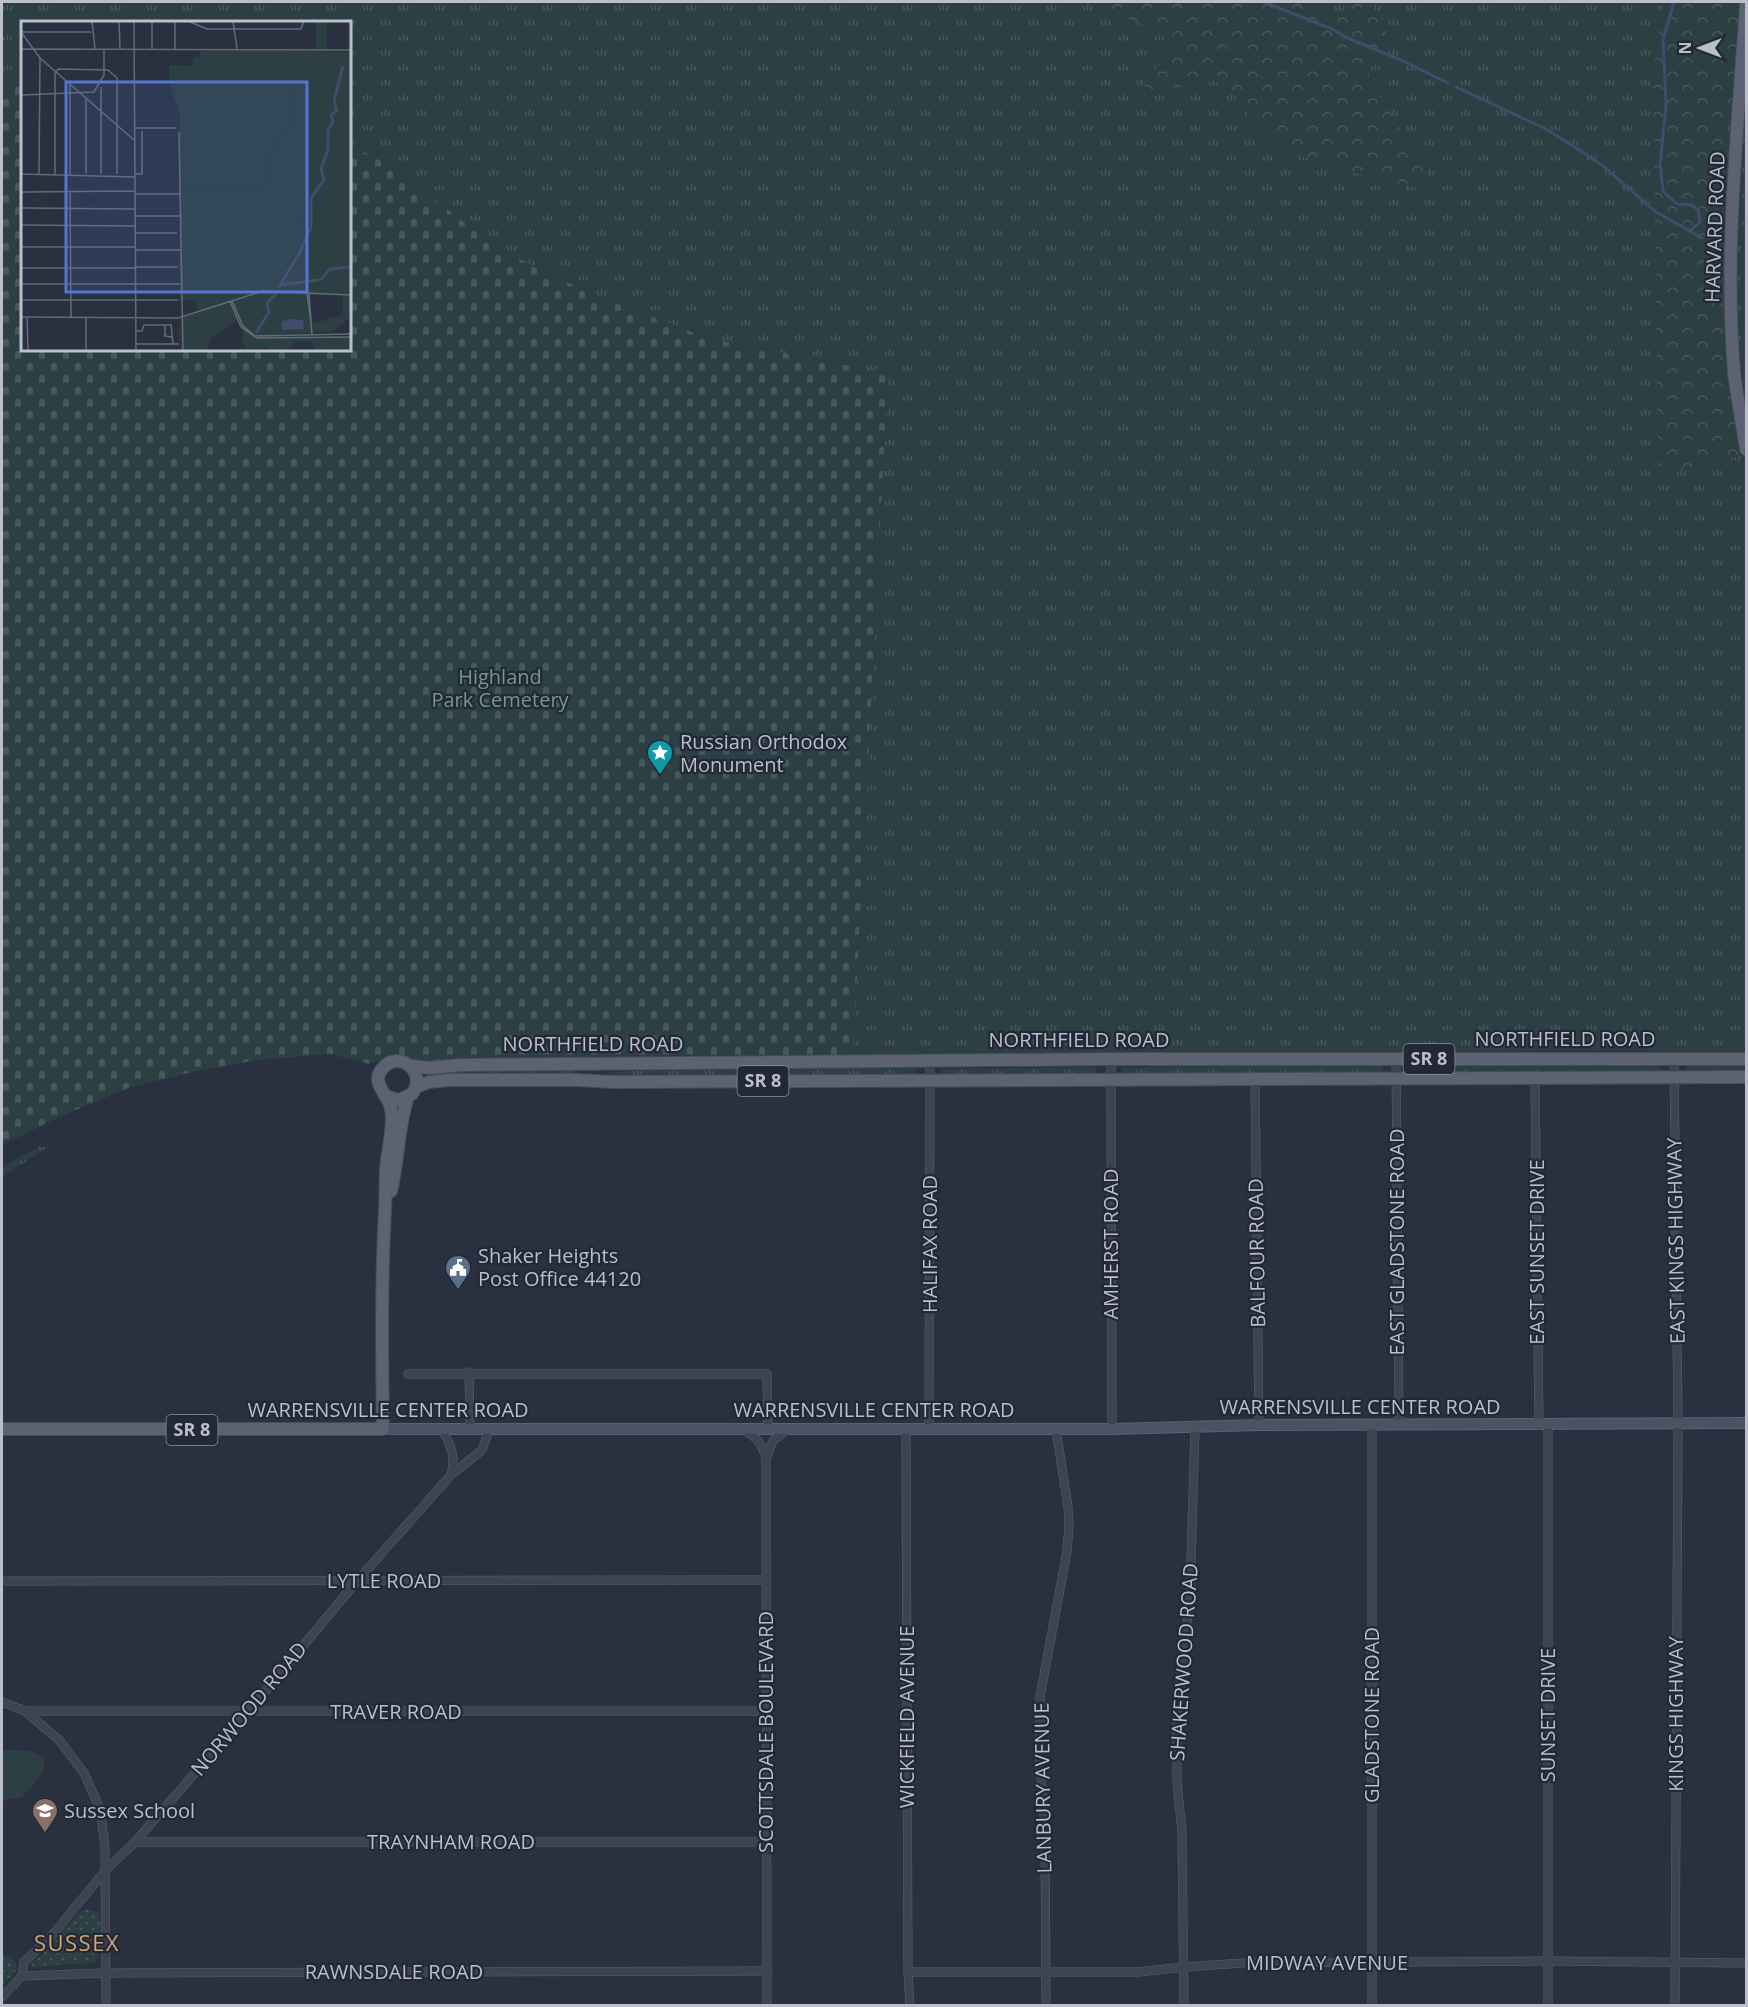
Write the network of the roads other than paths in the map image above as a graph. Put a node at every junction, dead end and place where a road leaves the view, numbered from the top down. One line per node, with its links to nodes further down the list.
1 (1746, 5): 2 (main road, HARVARD ROAD)
2 (1746, 448)
3 (1111, 1059): 6 (main road, NORTHFIELD ROAD / SR 8); 7 (main road, NORTHFIELD ROAD / SR 8); 13 (street, AMHERST ROAD)
4 (1674, 1059): 5 (main road, NORTHFIELD ROAD / SR 8); 7 (main road, NORTHFIELD ROAD / SR 8); 10 (street, EAST KINGS HIGHWAY)
5 (1746, 1059)
6 (930, 1060): 8 (main road, NORTHFIELD ROAD / SR 8); 15 (street, HALIFAX ROAD)
7 (1396, 1060): 11 (street, EAST GLADSTONE ROAD)
8 (412, 1066): 16 (main road); 17 (main road, SR 8)
9 (1746, 1077): 10 (main road, NORTHFIELD ROAD / SR 8)
10 (1674, 1078): 12 (main road, NORTHFIELD ROAD / SR 8); 22 (street, EAST KINGS HIGHWAY)
11 (1396, 1079): 12 (main road, NORTHFIELD ROAD / SR 8); 14 (main road, NORTHFIELD ROAD / SR 8); 25 (street, EAST GLADSTONE ROAD)
12 (1535, 1079): 26 (street, EAST SUNSET DRIVE)
13 (1111, 1080): 14 (main road, NORTHFIELD ROAD / SR 8); 15 (main road, NORTHFIELD ROAD / SR 8); 36 (street, AMHERST ROAD)
14 (1255, 1080): 23 (street, BALFOUR ROAD)
15 (930, 1081): 16 (main road, NORTHFIELD ROAD / SR 8); 34 (street, HALIFAX ROAD)
16 (412, 1092): 17 (main road); 18 (main road, SR 8)
17 (385, 1096): 18 (main road, SR 8)
18 (385, 1212): 29 (main road, SR 8)
19 (469, 1372): 20 (street, WARRENSVILLE CENTER ROAD); 31 (street); 39 (street, WARRENSVILLE CENTER ROAD)
20 (408, 1374)
21 (1746, 1423): 22 (main road, WARRENSVILLE CENTER ROAD)
22 (1678, 1424): 26 (main road, WARRENSVILLE CENTER ROAD); 53 (street, KINGS HIGHWAY)
23 (1259, 1425): 24 (main road, WARRENSVILLE CENTER ROAD); 27 (main road, WARRENSVILLE CENTER ROAD)
24 (1372, 1425): 25 (main road, WARRENSVILLE CENTER ROAD); 54 (street, GLADSTONE ROAD)
25 (1399, 1425): 26 (main road, WARRENSVILLE CENTER ROAD)
26 (1543, 1425): 52 (street, SUNSET DRIVE)
27 (1195, 1427): 36 (main road, WARRENSVILLE CENTER ROAD); 56 (street, SHAKERWOOD ROAD)
28 (2, 1429): 29 (main road, WARRENSVILLE CENTER ROAD / SR 8)
29 (383, 1429): 30 (main road, WARRENSVILLE CENTER ROAD)
30 (442, 1429): 31 (main road, WARRENSVILLE CENTER ROAD); 41 (street)
31 (470, 1429): 37 (main road, WARRENSVILLE CENTER ROAD)
32 (787, 1429): 33 (main road, WARRENSVILLE CENTER ROAD); 39 (main road, WARRENSVILLE CENTER ROAD); 40 (street)
33 (906, 1429): 34 (main road, WARRENSVILLE CENTER ROAD); 58 (street, WICKFIELD AVENUE)
34 (929, 1429): 35 (main road, WARRENSVILLE CENTER ROAD)
35 (1056, 1429): 36 (main road, WARRENSVILLE CENTER ROAD); 59 (street, LANBURY AVENUE)
36 (1112, 1429)
37 (489, 1430): 38 (main road, WARRENSVILLE CENTER ROAD); 41 (street, NORWOOD ROAD)
38 (744, 1430): 39 (main road, WARRENSVILLE CENTER ROAD); 40 (street)
39 (768, 1430)
40 (766, 1458): 42 (street, SCOTTSDALE BOULEVARD)
41 (451, 1475): 44 (street, NORWOOD ROAD)
42 (766, 1580): 44 (street, LYTLE ROAD); 47 (street, SCOTTSDALE BOULEVARD)
43 (2, 1581): 44 (street, LYTLE ROAD)
44 (357, 1581): 48 (street, NORWOOD ROAD)
45 (2, 1702): 46 (street)
46 (25, 1711): 48 (street, TRAVER ROAD); 51 (street)
47 (767, 1711): 48 (street, TRAVER ROAD); 50 (street, SCOTTSDALE BOULEVARD)
48 (248, 1712): 49 (street, NORWOOD ROAD)
49 (135, 1842): 50 (street, TRAYNHAM ROAD); 51 (street, NORWOOD ROAD)
50 (767, 1842): 57 (street, SCOTTSDALE BOULEVARD)
51 (106, 1870): 60 (street); 61 (street, NORWOOD ROAD)
52 (1548, 1961): 53 (street, MIDWAY AVENUE); 54 (street, MIDWAY AVENUE); 69 (street, SUNSET DRIVE)
53 (1674, 1962): 55 (street, MIDWAY AVENUE); 70 (street, KINGS HIGHWAY)
54 (1372, 1963): 56 (street, MIDWAY AVENUE); 68 (street, GLADSTONE ROAD)
55 (1746, 1963)
56 (1184, 1967): 59 (street, MIDWAY AVENUE); 67 (street, SHAKERWOOD ROAD)
57 (767, 1971): 60 (street, RAWNSDALE ROAD); 64 (street, SCOTTSDALE BOULEVARD)
58 (908, 1972): 59 (street, MIDWAY AVENUE); 65 (street, WICKFIELD AVENUE)
59 (1046, 1972): 66 (street, LANBURY AVENUE)
60 (106, 1973): 61 (street, RAWNSDALE ROAD); 63 (street)
61 (22, 1976): 62 (street, NORWOOD ROAD)
62 (2, 1997)
63 (106, 2006)
64 (766, 2006)
65 (910, 2006)
66 (1046, 2006)
67 (1184, 2006)
68 (1372, 2006)
69 (1548, 2006)
70 (1675, 2006)

